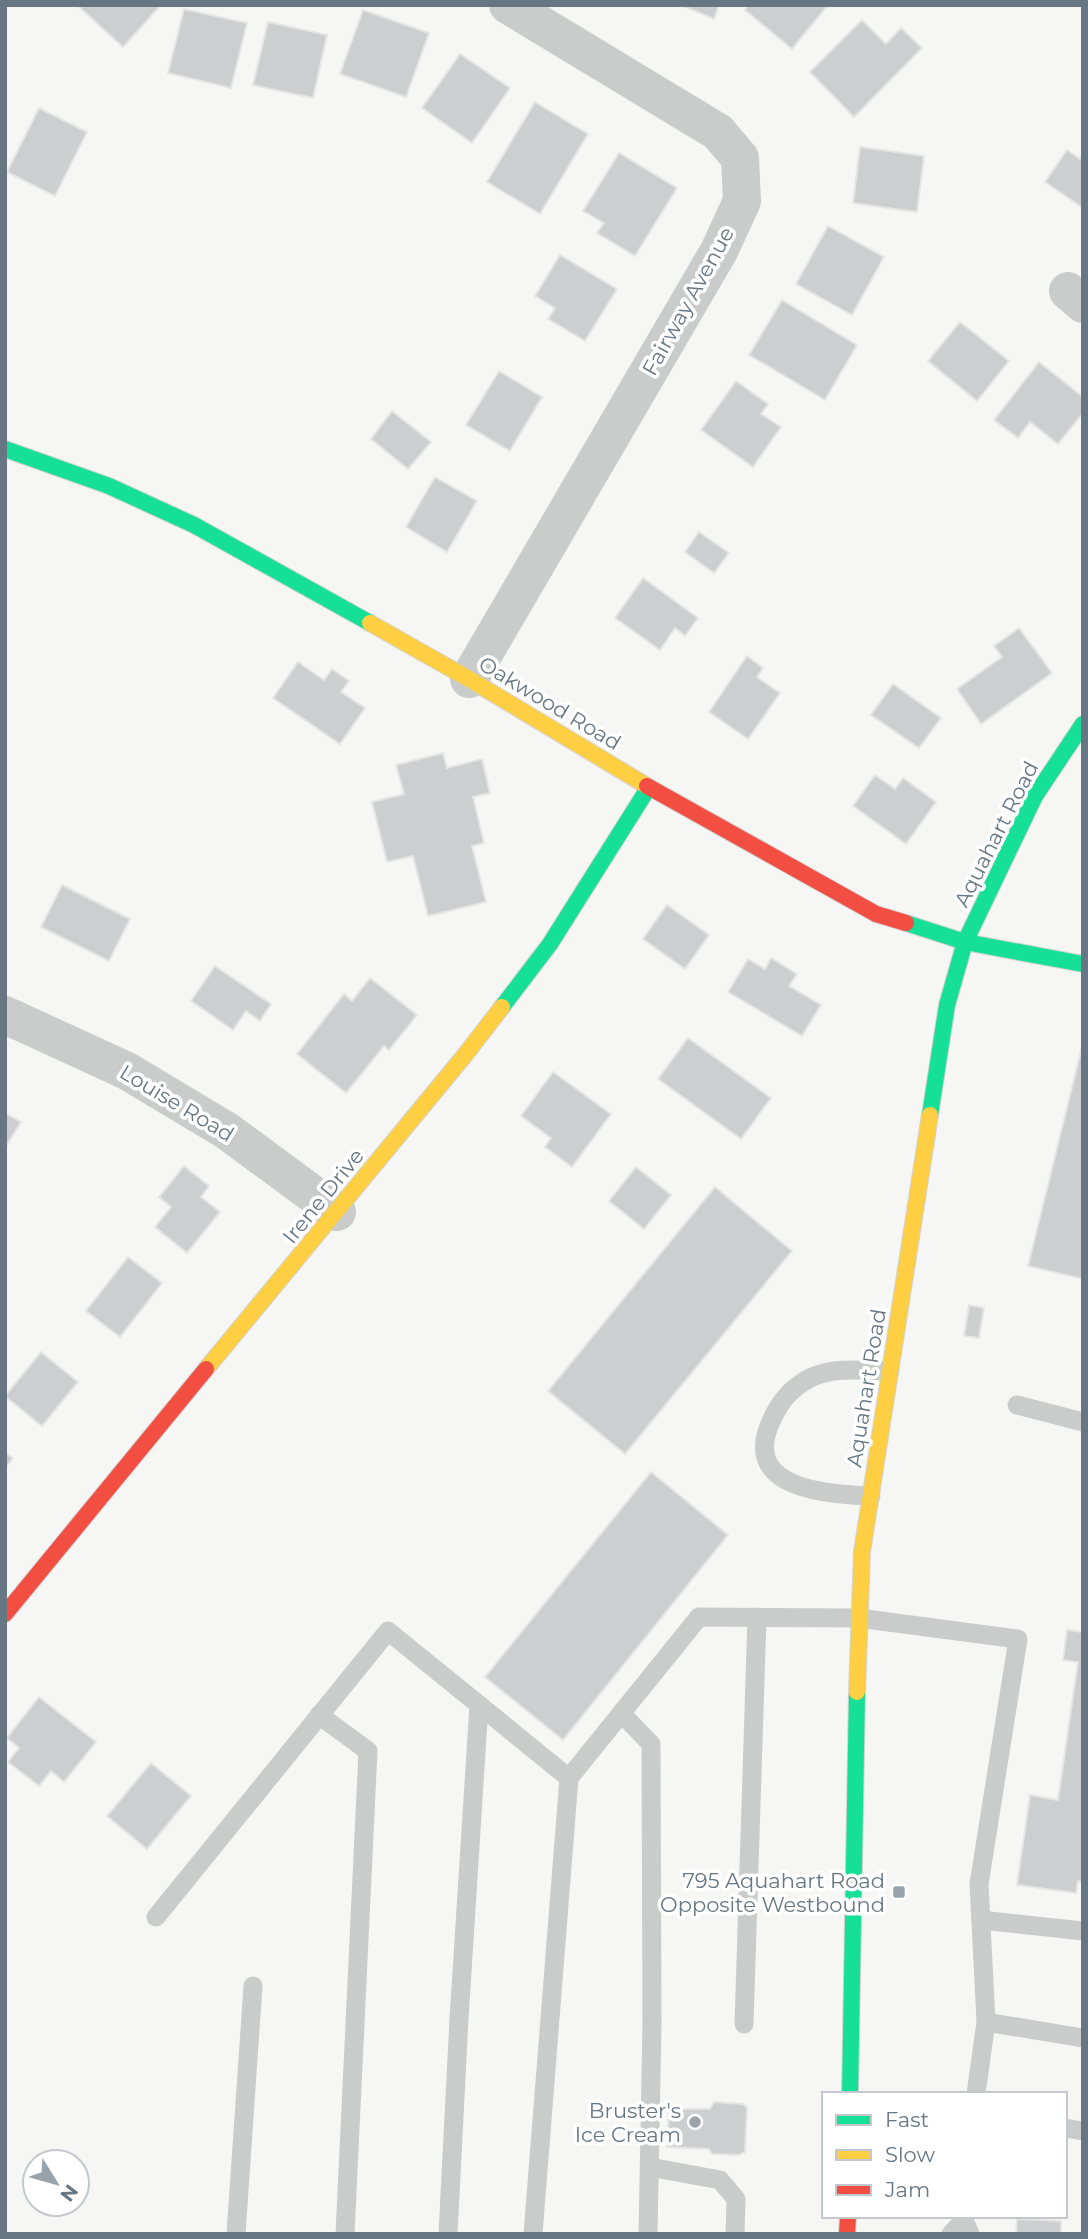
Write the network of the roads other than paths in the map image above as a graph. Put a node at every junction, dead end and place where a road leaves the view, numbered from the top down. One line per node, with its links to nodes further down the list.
1 (508, 5): 3 (street, Fairway Avenue)
2 (5, 449): 3 (street, Oakwood Road)
3 (469, 679): 5 (street, Oakwood Road)
4 (1083, 724): 6 (street, Aquahart Road)
5 (649, 788): 6 (street, Oakwood Road); 9 (street, Irene Drive)
6 (965, 942): 7 (street, Oakwood Road); 10 (street, Aquahart Road)
7 (1083, 964)
8 (5, 1015): 9 (street, Louise Road)
9 (337, 1212): 14 (street, Irene Drive)
10 (890, 1371): 13 (street, Aquahart Road); 13 (lane)
11 (1017, 1405): 12 (lane)
12 (1083, 1422)
13 (870, 1496): 16 (street, Aquahart Road)
14 (6, 1612)
15 (757, 1617): 16 (lane); 18 (lane); 26 (lane)
16 (858, 1618): 22 (lane); 28 (street, Aquahart Road)
17 (479, 1705): 19 (lane); 20 (lane); 33 (lane)
18 (621, 1713): 20 (lane); 30 (lane)
19 (319, 1715): 21 (lane); 32 (lane)
20 (569, 1778): 34 (lane)
21 (156, 1917)
22 (981, 1920): 23 (lane); 25 (lane)
23 (1083, 1931)
24 (253, 1986): 31 (lane)
25 (986, 2022): 27 (lane); 29 (lane)
26 (744, 2024)
27 (1083, 2038)
28 (850, 2092)
29 (976, 2092)
30 (650, 2167): 35 (lane); 36 (lane)
31 (236, 2234)
32 (345, 2234)
33 (448, 2234)
34 (533, 2234)
35 (648, 2234)
36 (735, 2234)

